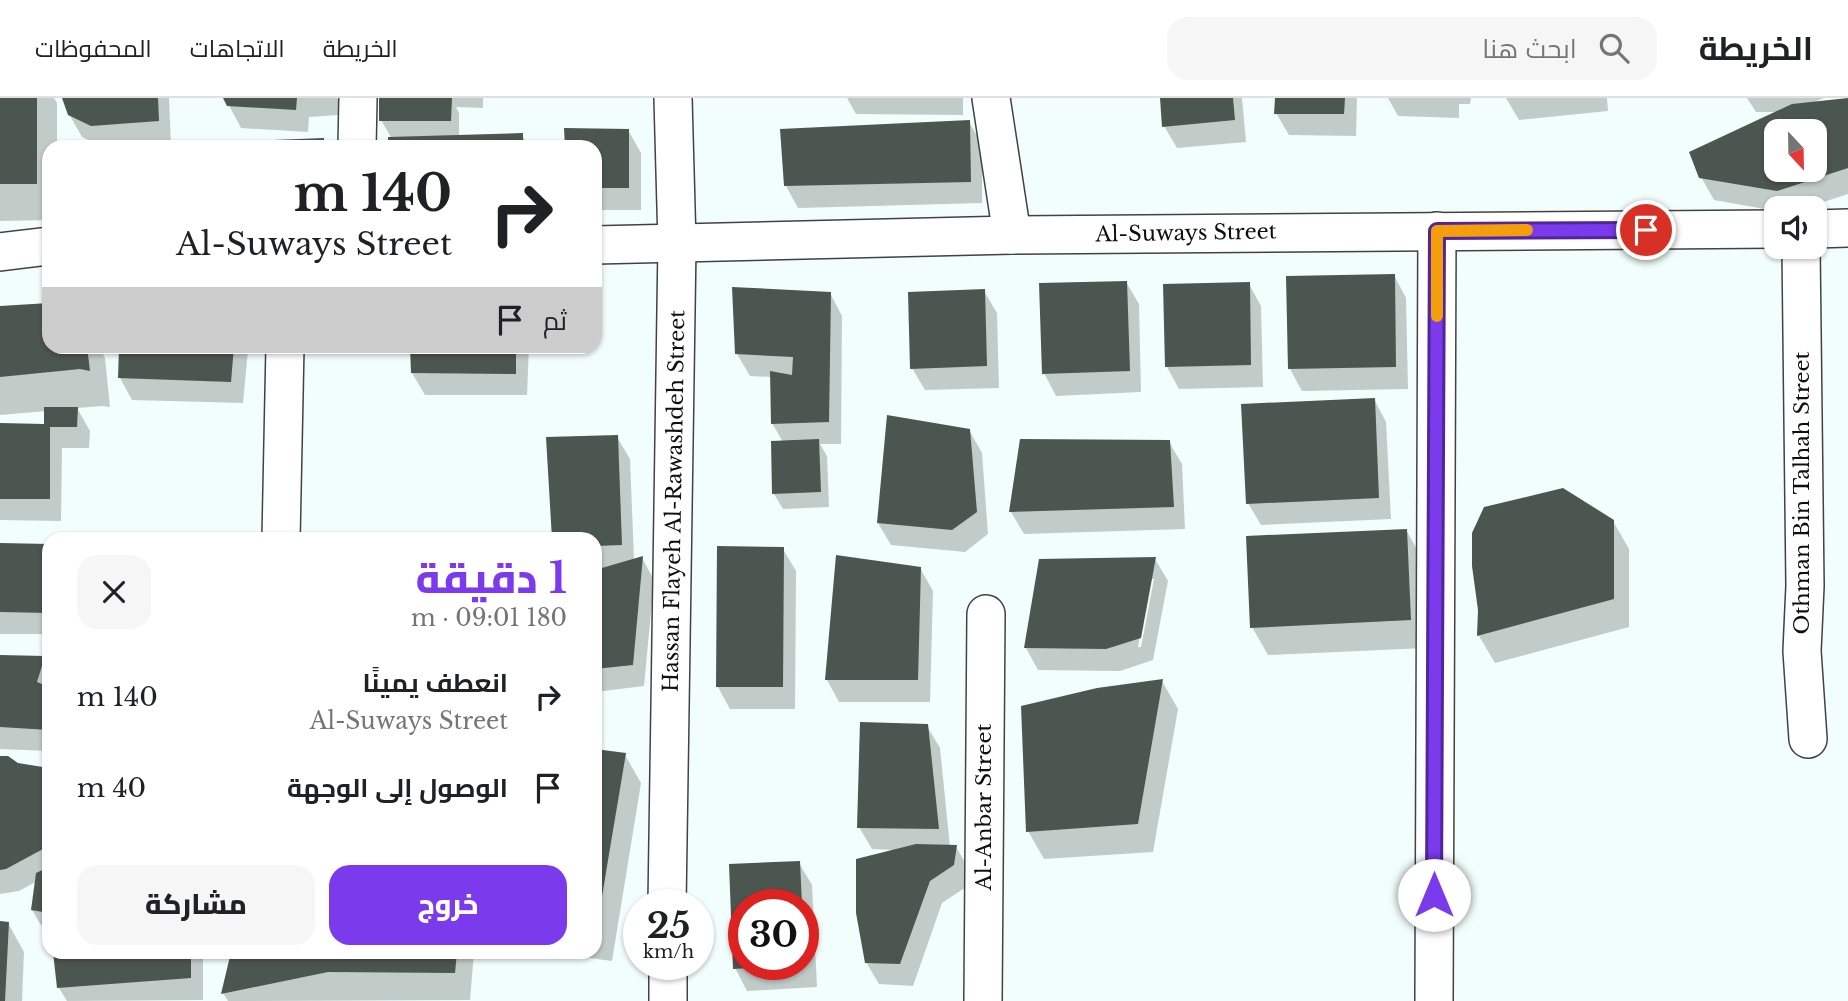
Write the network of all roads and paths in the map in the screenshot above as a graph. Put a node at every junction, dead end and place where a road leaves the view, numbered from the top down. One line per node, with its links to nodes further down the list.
1 (358, 98): 4 (street)
2 (673, 98): 10 (street, Hassan Flayeh Al-Rawashdeh Street)
3 (990, 98): 9 (street)
4 (357, 140)
5 (1848, 228): 7 (street)
6 (1764, 229): 8 (street, Al-Suways Street)
7 (1827, 229)
8 (1437, 231): 9 (street, Al-Suways Street); 23 (street)
9 (1012, 235): 10 (street, Al-Suways Street)
10 (677, 244): 11 (street, Al-Suways Street); 19 (street, Hassan Flayeh Al-Rawashdeh Street)
11 (602, 246)
12 (42, 247): 13 (street)
13 (0, 252)
14 (1801, 259): 18 (street, Othman Bin Talhah Street)
15 (285, 354): 16 (street)
16 (281, 532)
17 (986, 614): 22 (street, Al-Anbar Street)
18 (1808, 739)
19 (667, 889)
20 (668, 980): 21 (street)
21 (668, 1001)
22 (983, 1001)
23 (1434, 1001)

